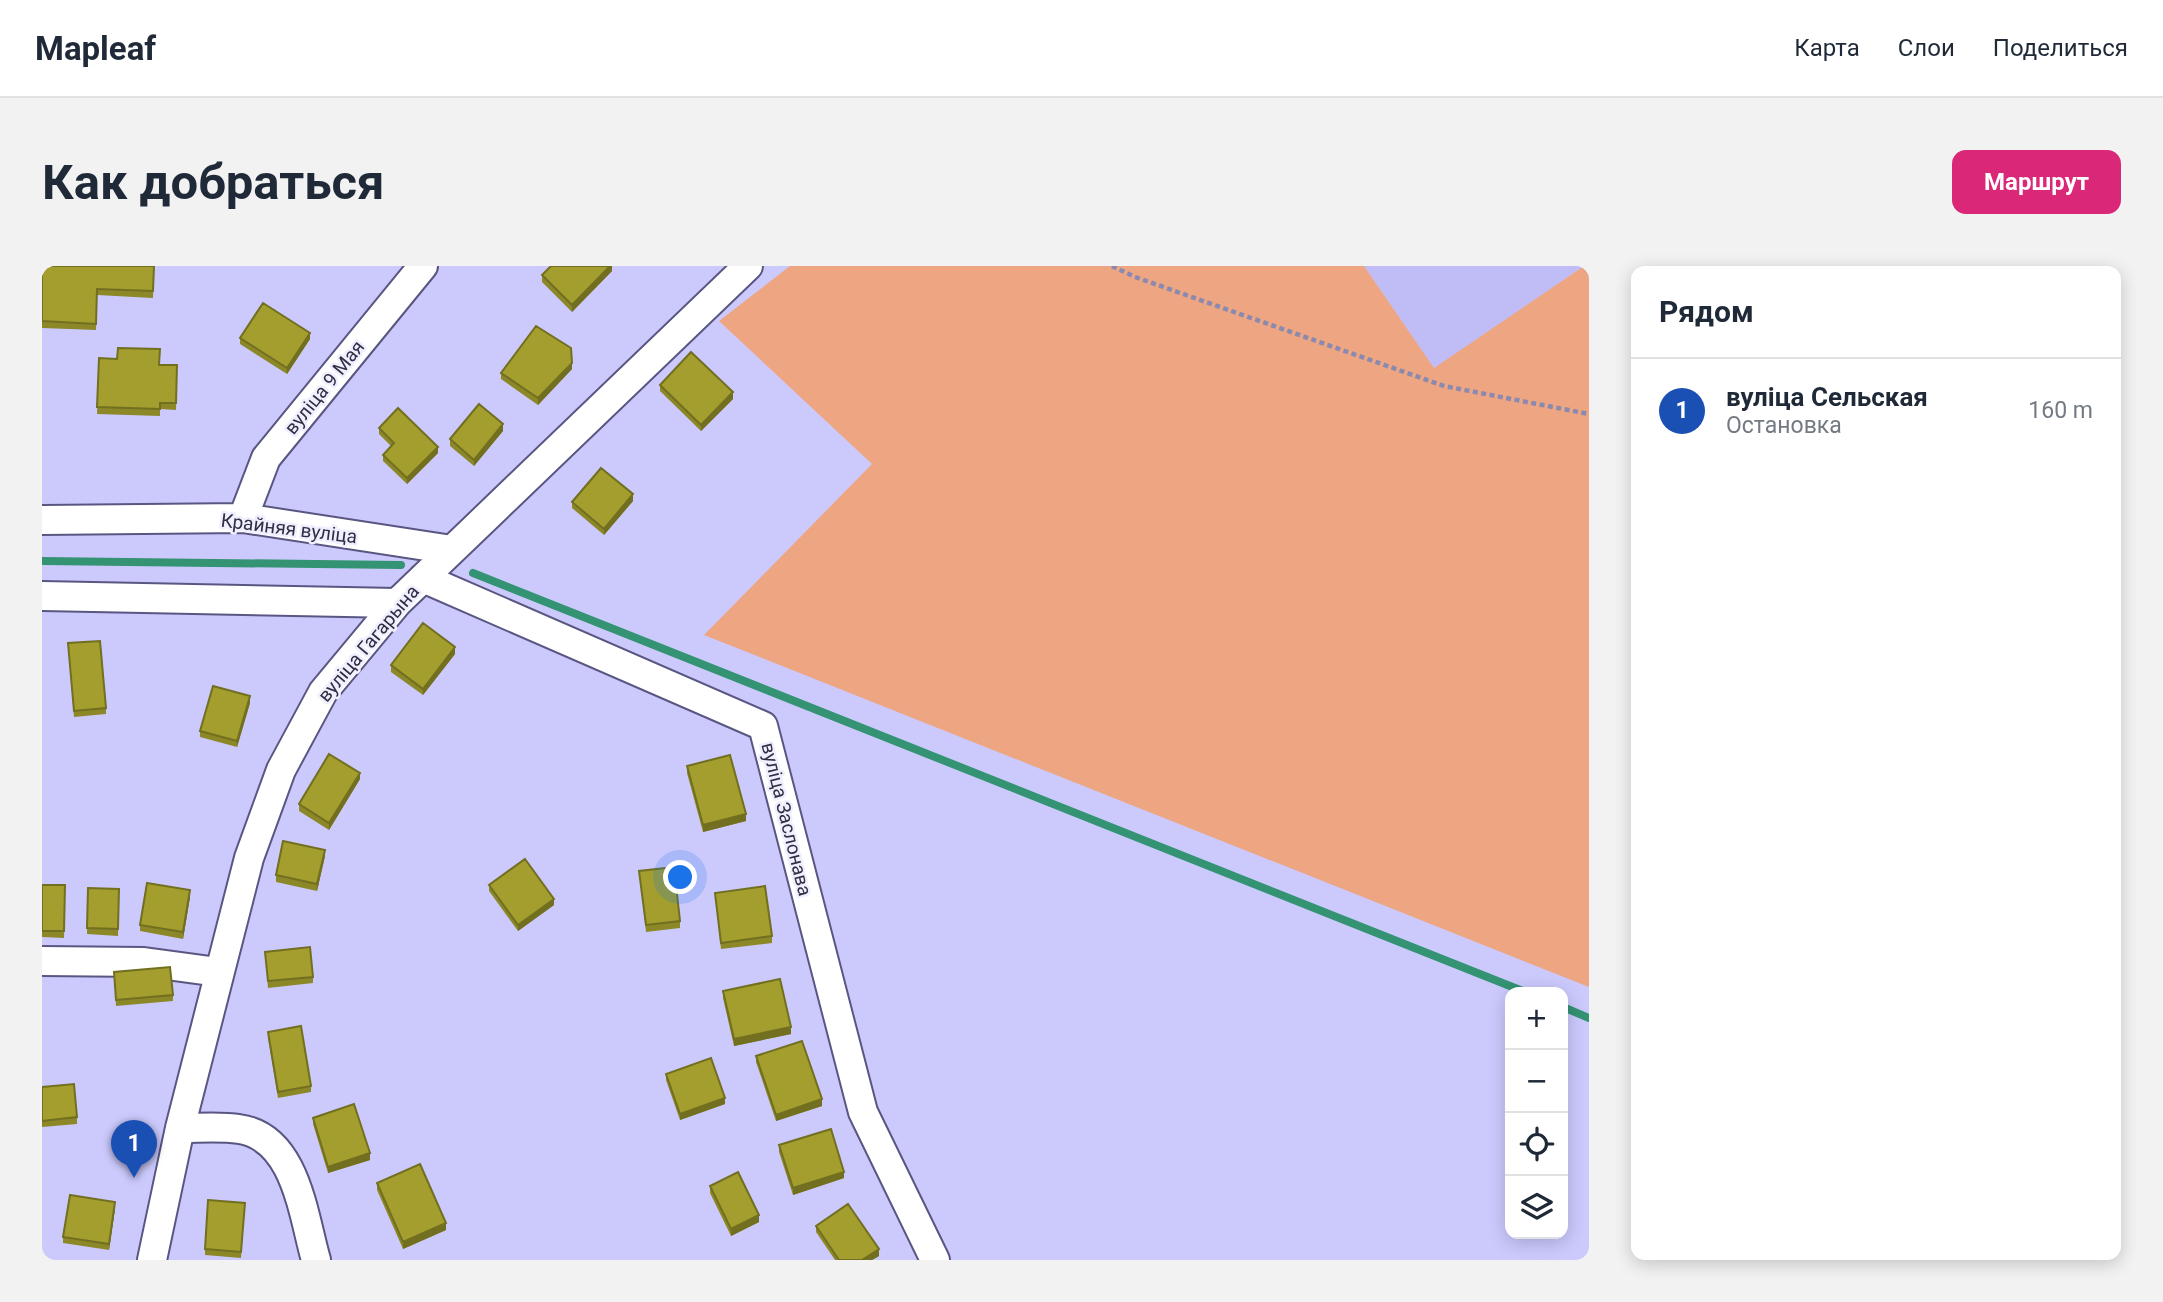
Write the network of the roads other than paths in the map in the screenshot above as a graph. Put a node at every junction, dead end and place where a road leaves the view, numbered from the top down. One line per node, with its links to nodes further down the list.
1 (423, 266): 3 (street, вуліца 9 Мая)
2 (748, 266): 5 (street, вуліца Гагарына)
3 (243, 518): 4 (street, Крайняя вуліца); 5 (street, Крайняя вуліца)
4 (42, 520)
5 (452, 550): 6 (street, вуліца Гагарына)
6 (423, 578): 8 (street, вуліца Гагарына); 14 (street, вуліца Заслонава)
7 (42, 596): 8 (street)
8 (397, 603): 10 (street, вуліца Гагарына)
9 (42, 961): 10 (street)
10 (218, 972): 11 (street, вуліца Гагарына)
11 (180, 1128): 12 (street, вуліца Гагарына); 13 (street)
12 (152, 1260)
13 (316, 1260)
14 (935, 1260)

